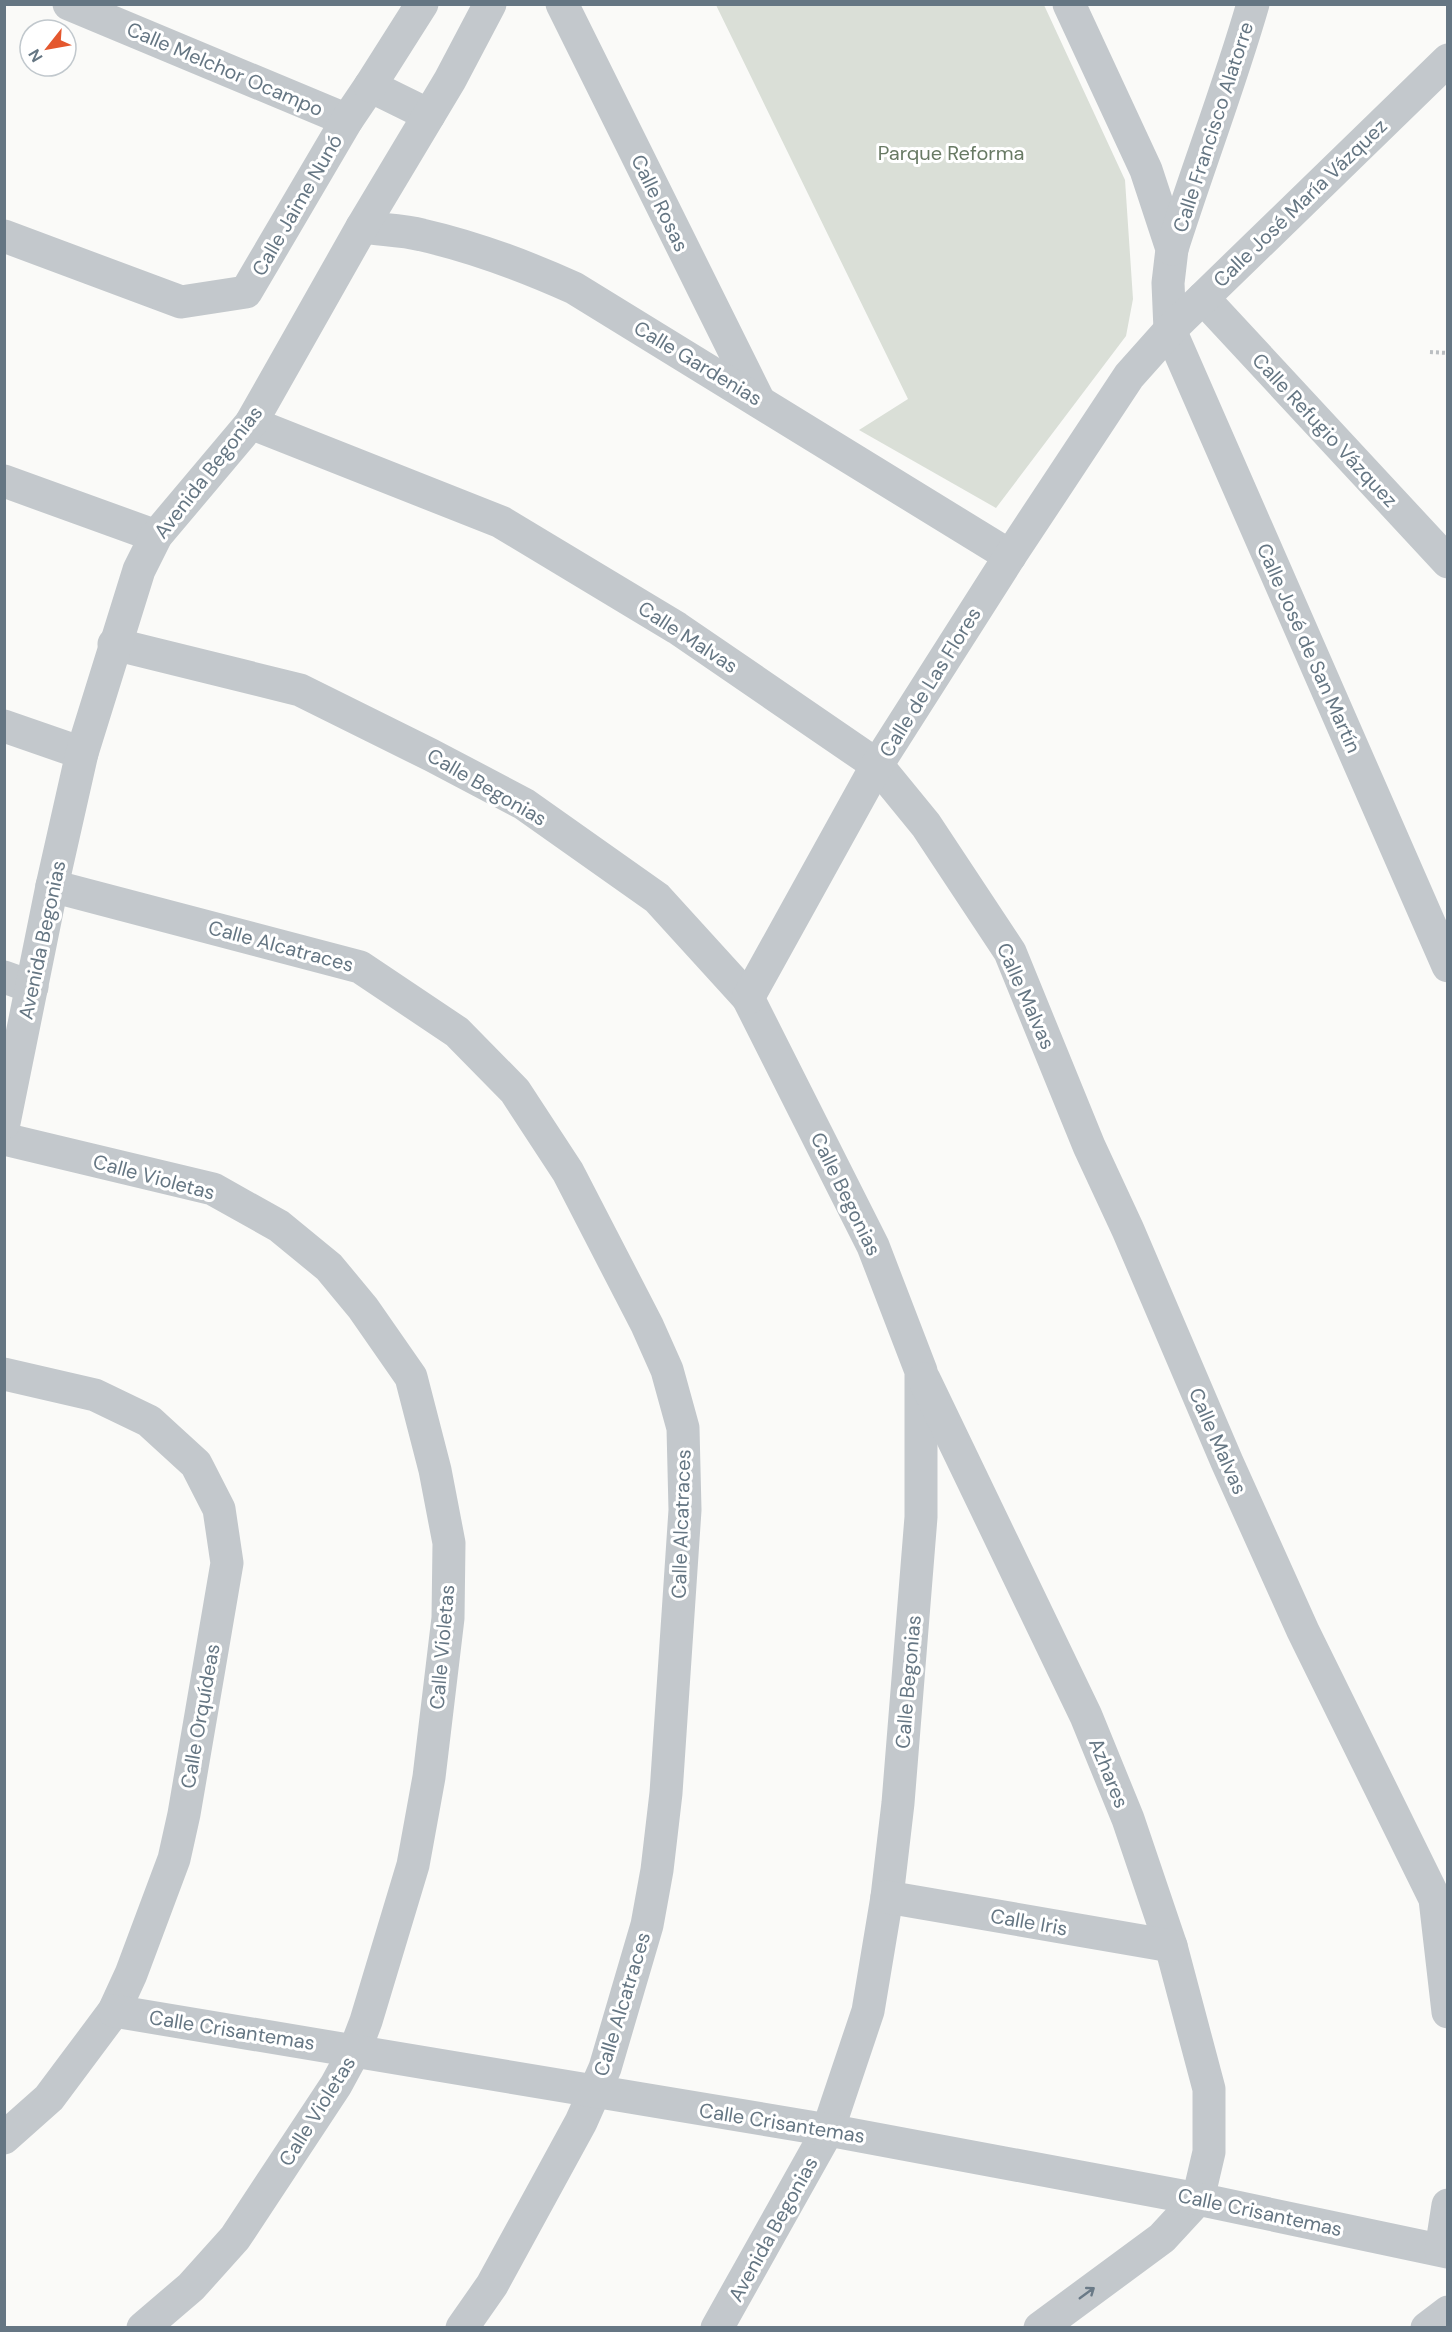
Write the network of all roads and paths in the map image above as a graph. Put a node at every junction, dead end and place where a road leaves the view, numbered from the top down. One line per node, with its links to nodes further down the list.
1 (69, 4): 10 (street, Calle Melchor Ocampo)
2 (422, 4): 8 (street, Calle Jaime Nunó)
3 (490, 4): 9 (street, Avenida Begonias)
4 (562, 4): 19 (street, Calle Rosas)
5 (1069, 4): 13 (street)
6 (1253, 4): 13 (street, Calle Francisco Alatorre)
7 (1448, 60): 14 (street, Calle José María Vázquez)
8 (370, 86): 9 (street); 10 (street, Calle Jaime Nunó)
9 (429, 115): 11 (street, Avenida Begonias)
10 (347, 120): 12 (street, Calle Jaime Nunó)
11 (362, 227): 19 (street, Calle Gardenias); 20 (street, Avenida Begonias)
12 (4, 236)
13 (1172, 249): 15 (street)
14 (1203, 298): 15 (street, Calle José María Vázquez); 24 (street, Calle Refugio Vázquez)
15 (1162, 338): 18 (street, Calle José María Vázquez); 30 (street, Calle José de San Martín)
16 (1430, 352): 17 (path)
17 (1448, 353)
18 (1129, 376): 23 (street, Calle de Las Flores)
19 (759, 401): 23 (street, Calle Gardenias)
20 (251, 423): 22 (street, Avenida Begonias); 28 (street, Calle Malvas)
21 (4, 482): 22 (street)
22 (156, 536): 25 (street, Avenida Begonias)
23 (1010, 555): 28 (street, Calle de Las Flores)
24 (1448, 562)
25 (114, 644): 27 (street, Avenida Begonias); 32 (street, Calle Begonias)
26 (4, 726): 27 (street)
27 (82, 753): 29 (street, Avenida Begonias)
28 (878, 765): 32 (street, Calle de Las Flores); 38 (street, Calle Malvas)
29 (52, 886): 31 (street, Avenida Begonias); 43 (street, Calle Alcatraces)
30 (1448, 966)
31 (18, 982): 33 (street, Avenida Begonias)
32 (748, 998): 35 (street, Calle Begonias)
33 (4, 1123)
34 (4, 1139): 42 (street, Calle Violetas)
35 (921, 1371): 37 (street, Calle Begonias); 39 (street, Azhares)
36 (4, 1374): 40 (street, Calle Orquídeas)
37 (887, 1897): 39 (street, Calle Iris); 44 (street, Calle Begonias)
38 (1441, 1913): 41 (street, Calle Malvas)
39 (1171, 1946): 46 (street, Azhares)
40 (114, 2012): 42 (street, Calle Crisantemas); 45 (street, Calle Orquídeas)
41 (1448, 2012)
42 (355, 2050): 43 (street, Calle Crisantemas); 50 (street, Calle Violetas)
43 (594, 2092): 44 (street, Calle Crisantemas); 51 (street, Calle Alcatraces)
44 (828, 2130): 46 (street, Calle Crisantemas); 52 (street, Avenida Begonias)
45 (4, 2138)
46 (1198, 2199): 48 (street, Calle Crisantemas); 53 (street, one-way to 46)
47 (1448, 2205): 48 (street)
48 (1444, 2251)
49 (1448, 2312): 54 (street)
50 (143, 2328)
51 (462, 2328)
52 (717, 2328)
53 (1040, 2328)
54 (1427, 2328)

